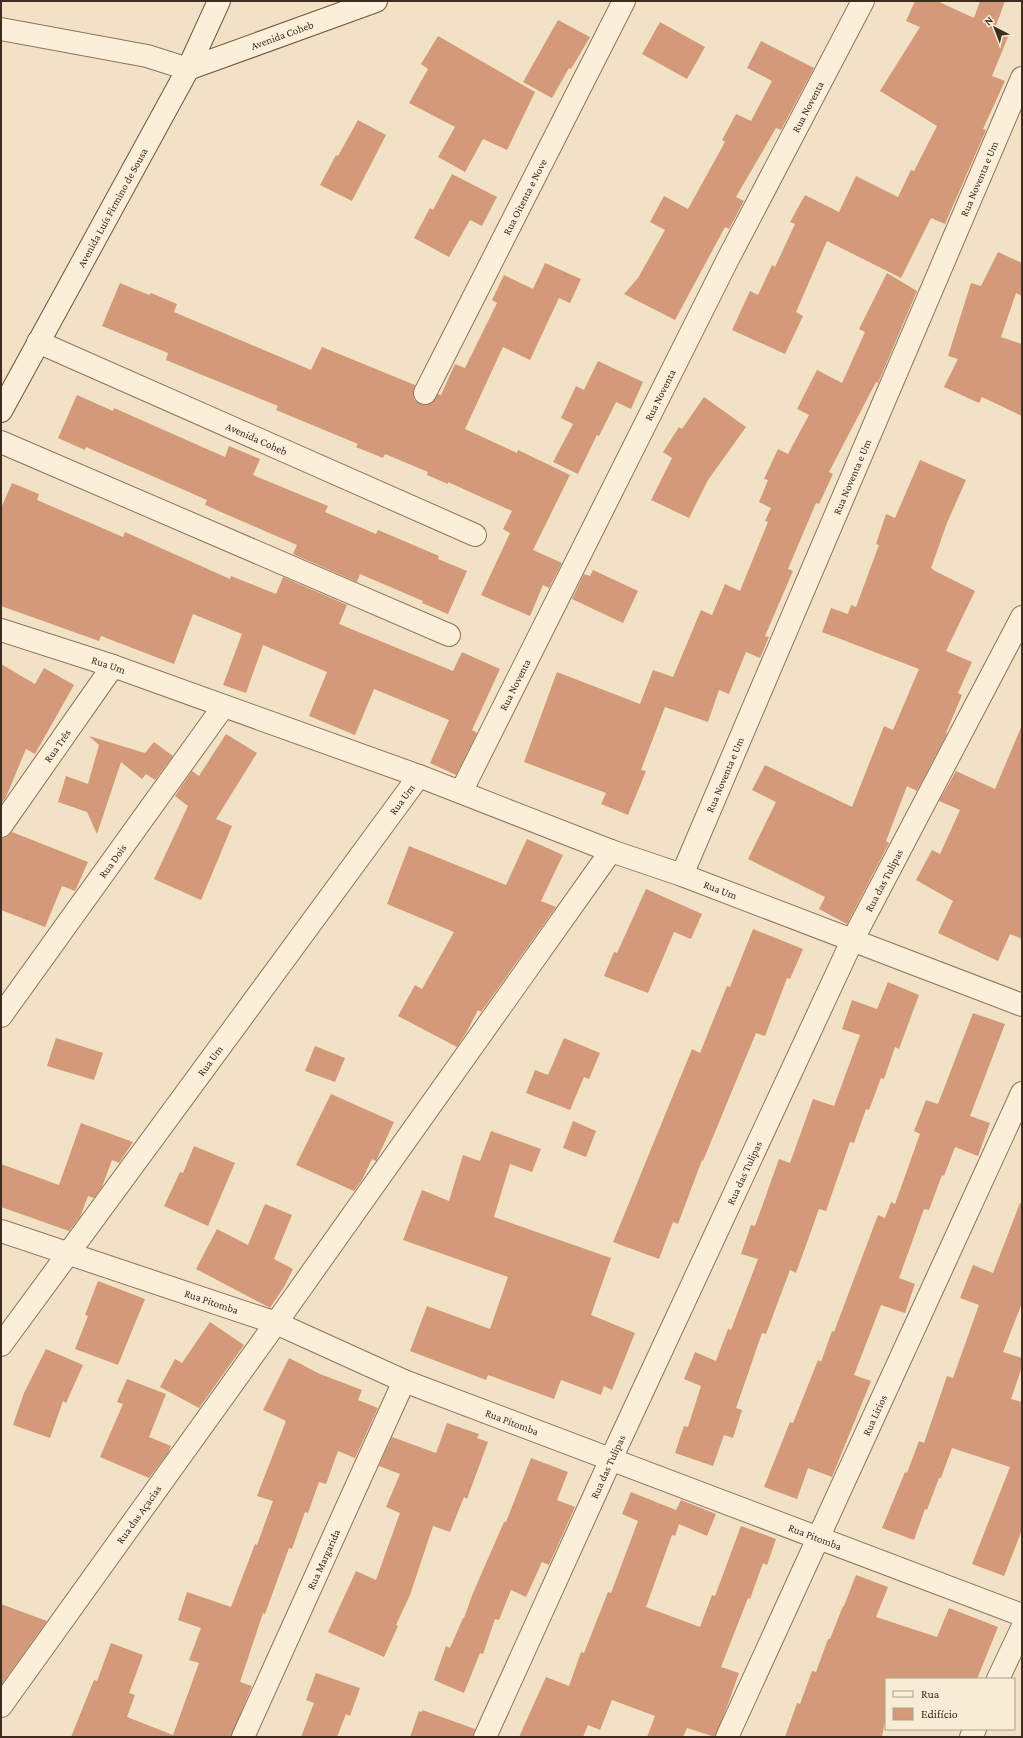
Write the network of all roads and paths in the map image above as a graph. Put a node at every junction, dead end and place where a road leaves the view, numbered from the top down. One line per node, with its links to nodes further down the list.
1 (219, 1): 6 (street, Avenida Luís Firmino de Sousa)
2 (376, 1): 6 (street, Avenida Coheb)
3 (624, 1): 9 (street, Rua Oitenta e Nove)
4 (863, 1): 19 (street, Rua Noventa)
5 (1, 29): 6 (street)
6 (188, 69): 8 (street, Avenida Luís Firmino de Sousa)
7 (1022, 78): 22 (street, Rua Noventa e Um)
8 (38, 342): 10 (street, Avenida Luís Firmino de Sousa); 12 (street, Avenida Coheb)
9 (425, 393)
10 (1, 411)
11 (1, 442): 15 (street)
12 (475, 535)
13 (1022, 617): 23 (street, Rua das Tulipas)
14 (1, 630): 16 (street, Rua Um)
15 (449, 635)
16 (113, 666): 17 (street, Rua Um); 20 (street, Rua Três)
17 (223, 706): 18 (street, Rua Um); 25 (street, Rua Dois)
18 (419, 776): 19 (street, Rua Um); 28 (street, Rua Um)
19 (460, 792): 21 (street, Rua Um)
20 (1, 826)
21 (611, 851): 22 (street, Rua Um); 29 (street, Rua das Açacias)
22 (682, 875): 23 (street, Rua Um)
23 (852, 941): 24 (street, Rua Um); 32 (street, Rua das Tulipas)
24 (1022, 1005)
25 (1, 1016)
26 (1022, 1093): 33 (street, Rua Lirios)
27 (1, 1231): 28 (street, Rua Pitomba)
28 (68, 1254): 29 (street, Rua Pitomba); 30 (street, Rua Um)
29 (276, 1323): 31 (street, Rua Pitomba); 37 (street, Rua das Açacias)
30 (1, 1345)
31 (404, 1381): 32 (street, Rua Pitomba); 38 (street, Rua Margarida)
32 (611, 1459): 33 (street, Rua Pitomba); 39 (street, Rua das Tulipas)
33 (819, 1537): 34 (street, Rua Pitomba); 40 (street, Rua Lirios)
34 (1022, 1615)
35 (1022, 1628): 36 (street)
36 (998, 1678)
37 (1, 1706)
38 (243, 1737)
39 (485, 1737)
40 (727, 1737)

